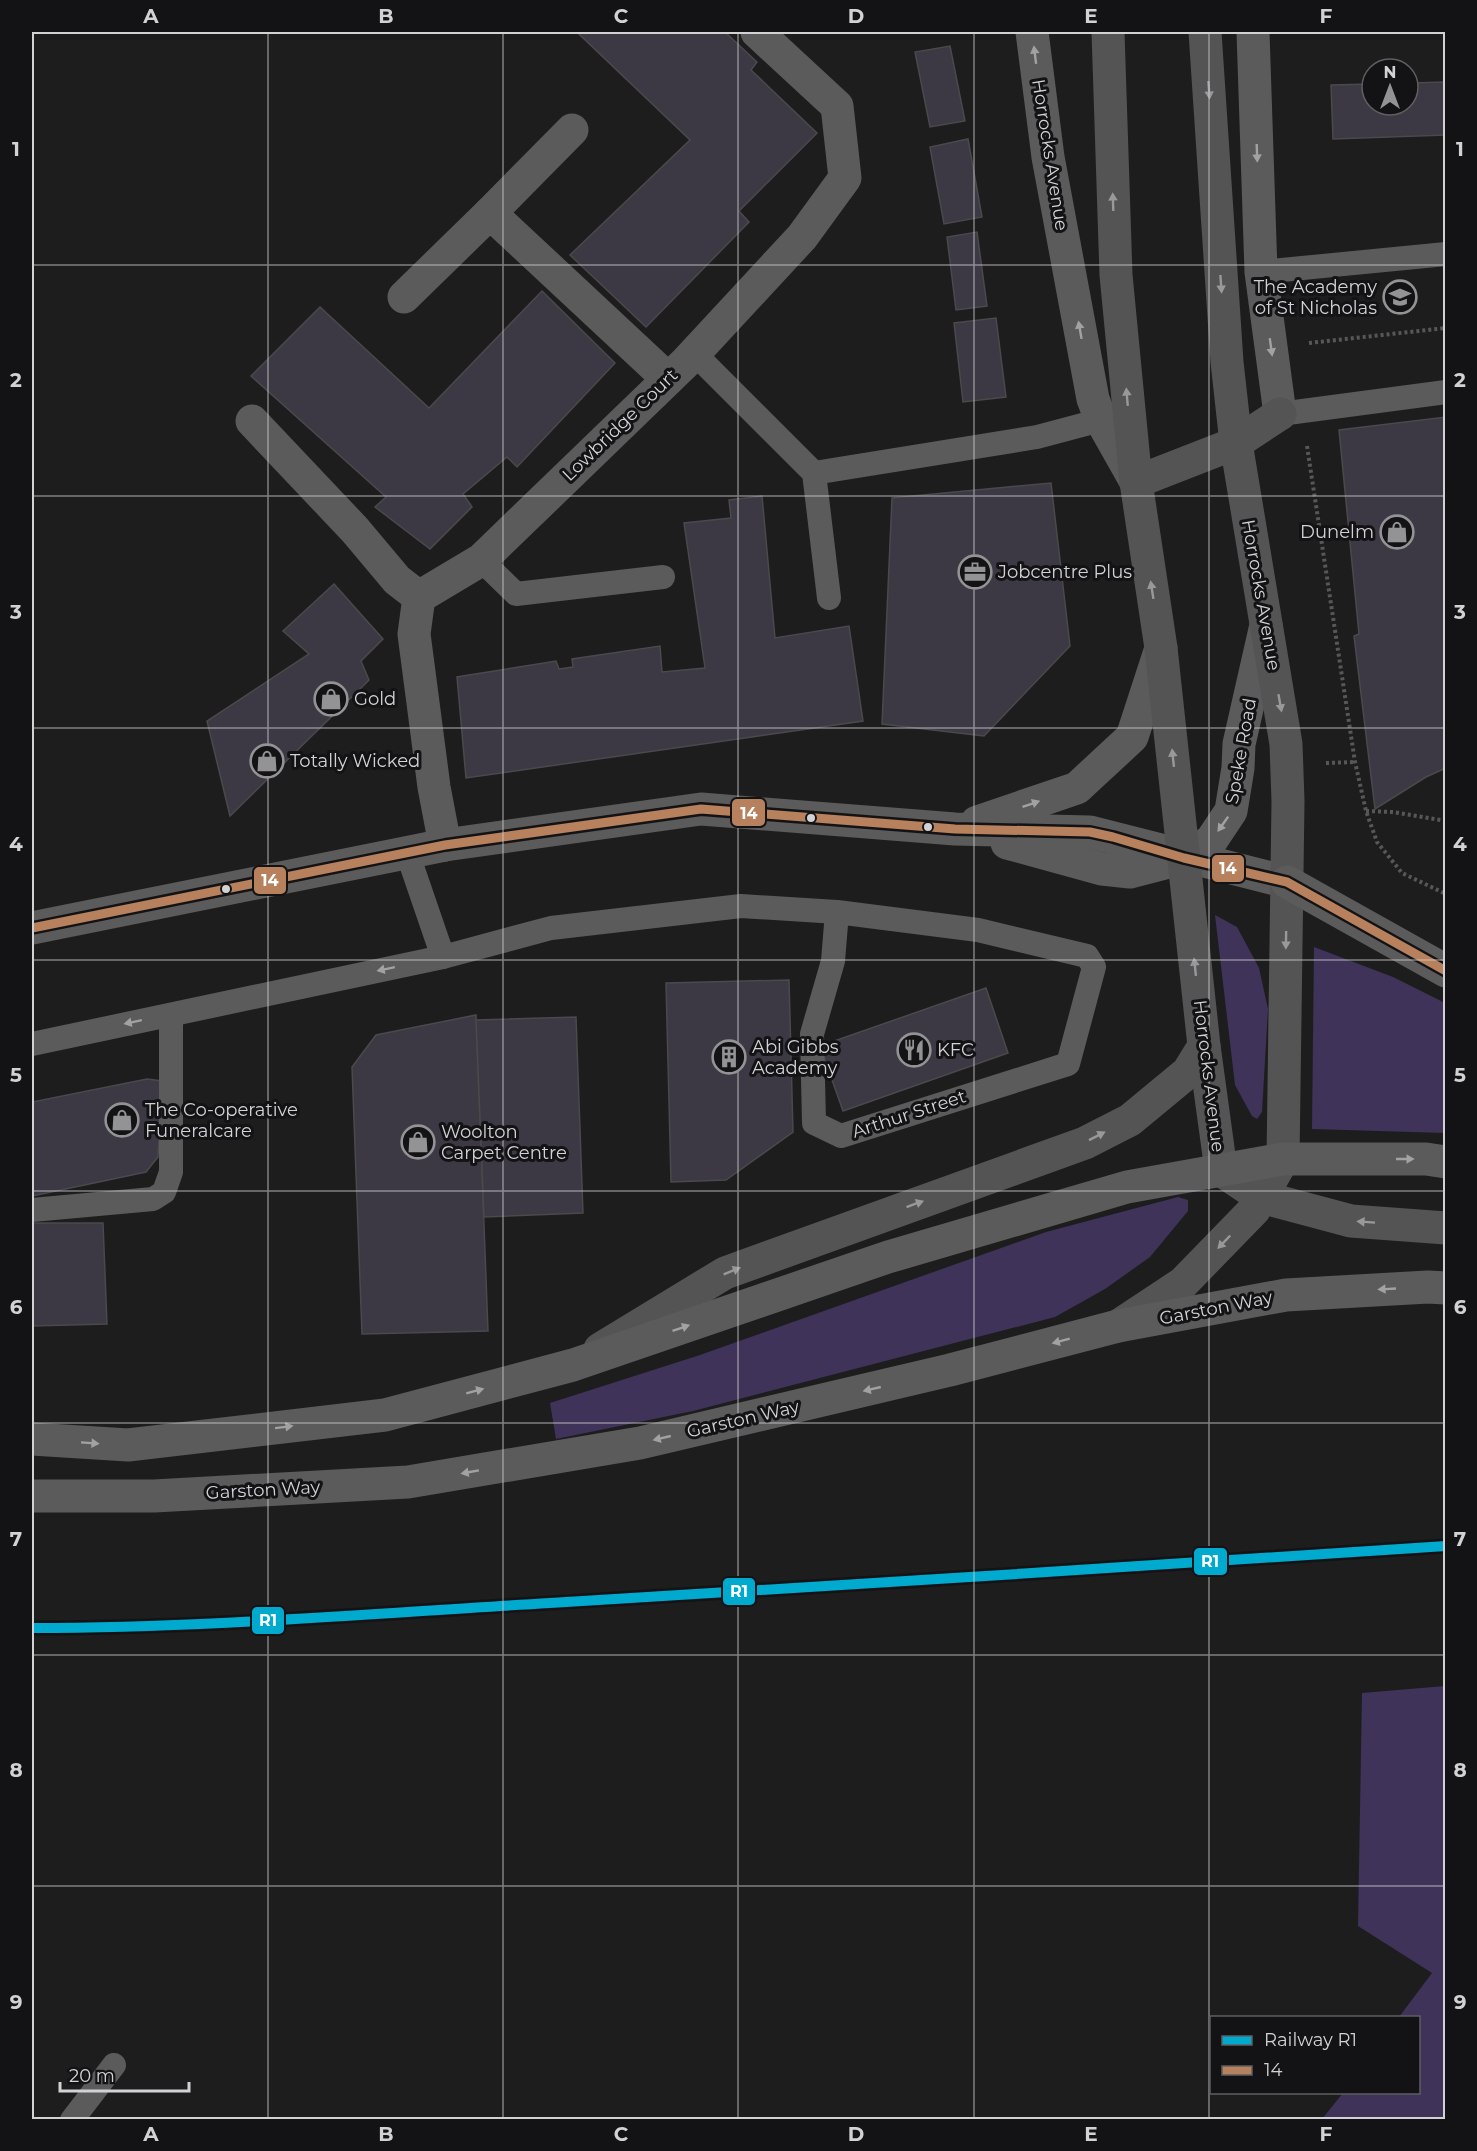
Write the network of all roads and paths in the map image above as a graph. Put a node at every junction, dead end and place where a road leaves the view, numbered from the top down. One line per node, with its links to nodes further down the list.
1 (757, 32): 13 (street, Lowbridge Court)
2 (1032, 32): 17 (street, Horrocks Avenue, one-way to 2)
3 (1108, 32): 21 (main road, Horrocks Avenue, one-way to 3)
4 (1205, 32): 19 (main road, Horrocks Avenue, one-way to 19)
5 (1254, 32): 9 (street, one-way to 9)
6 (572, 130): 7 (street)
7 (490, 213): 10 (street); 14 (street)
8 (1446, 254): 9 (lane)
9 (1261, 272): 12 (street, one-way to 12)
10 (404, 297)
11 (1446, 328): 12 (path)
12 (1271, 348): 16 (street)
13 (694, 353): 14 (street, Lowbridge Court); 20 (lane)
14 (668, 379): 22 (street, Lowbridge Court)
15 (1446, 392): 16 (lane)
16 (1280, 414): 19 (main road); 28 (path)
17 (1101, 420): 20 (lane); 21 (street, Horrocks Avenue)
18 (252, 421): 24 (street)
19 (1236, 443): 21 (main road); 26 (main road, Horrocks Avenue)
20 (814, 473): 25 (lane)
21 (1136, 482): 27 (main road, Horrocks Avenue, one-way to 21)
22 (481, 560): 23 (lane); 24 (street, Lowbridge Court)
23 (663, 577)
24 (419, 597): 31 (street)
25 (829, 598)
26 (1266, 625): 33 (street, Speke Road, one-way to 33); 34 (main road, Horrocks Avenue, one-way to 34)
27 (1161, 648): 30 (street, one-way to 27); 33 (main road, Horrocks Avenue, one-way to 27)
28 (1366, 811): 29 (path); 35 (path)
29 (1446, 820)
30 (956, 830): 31 (street); 33 (street)
31 (445, 844): 32 (street)
32 (407, 852): 37 (street); 38 (lane)
33 (1184, 858): 34 (street); 42 (main road, Horrocks Avenue, one-way to 33)
34 (1287, 882): 39 (highway); 43 (main road, Horrocks Avenue, one-way to 43)
35 (1446, 894)
36 (837, 912): 36 (lane, Arthur Street); 38 (lane)
37 (32, 928)
38 (443, 957): 40 (lane, one-way to 40)
39 (1446, 971)
40 (171, 1015): 41 (lane, one-way to 41); 47 (lane)
41 (32, 1044)
42 (1204, 1046): 45 (main road, Horrocks Avenue); 51 (main road, one-way to 42)
43 (1283, 1159): 44 (highway, one-way to 44); 45 (highway); 46 (main road)
44 (1446, 1162)
45 (1221, 1170): 46 (main road); 51 (highway, one-way to 45)
46 (1262, 1197): 48 (main road, one-way to 46); 50 (main road, one-way to 50)
47 (32, 1210)
48 (1446, 1228)
49 (1446, 1288): 50 (highway, Garston Way, one-way to 50)
50 (1118, 1326): 53 (highway, Garston Way, one-way to 53)
51 (573, 1365): 52 (highway, one-way to 51)
52 (32, 1439)
53 (32, 1496)
54 (114, 2065): 55 (lane)
55 (72, 2120)

